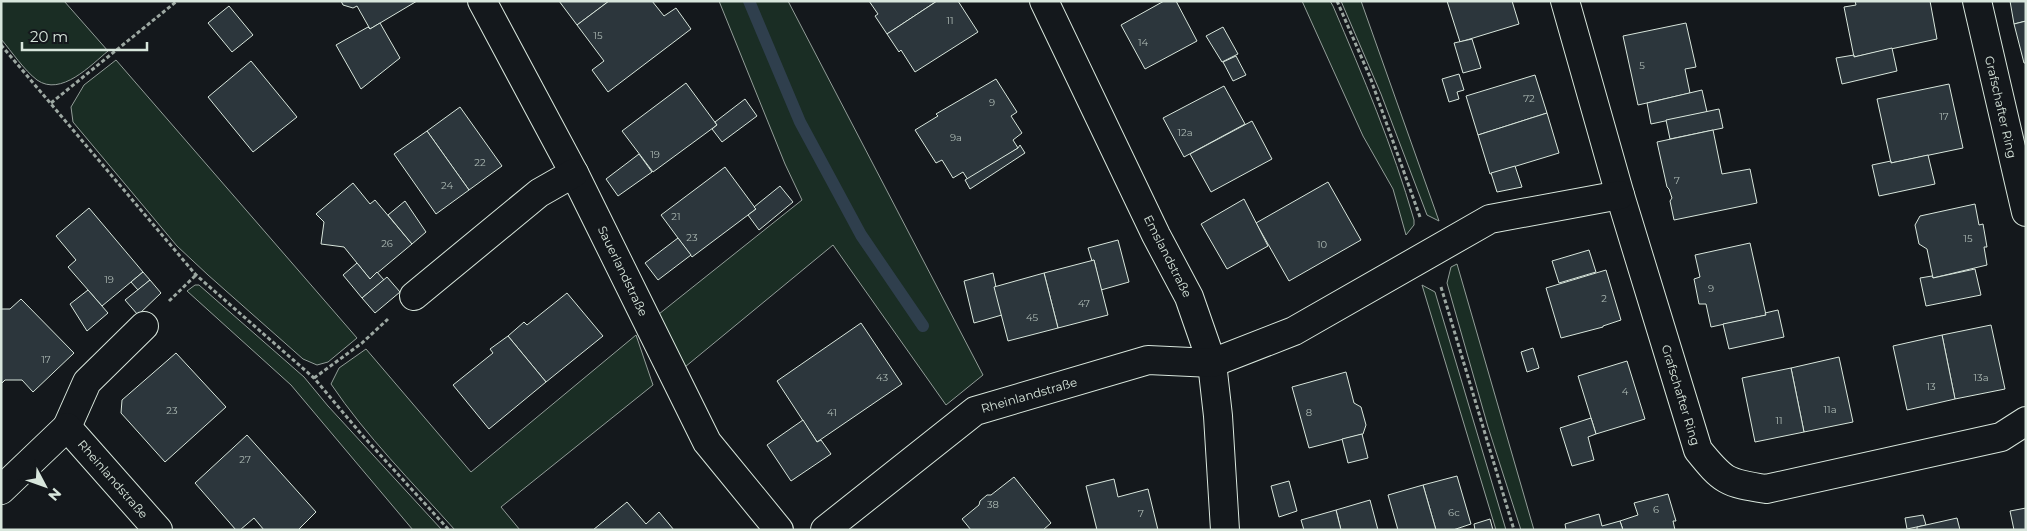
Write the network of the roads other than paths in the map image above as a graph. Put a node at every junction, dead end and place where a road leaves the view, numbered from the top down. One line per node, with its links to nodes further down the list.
1 (482, 1): 5 (street, Sauerlandstraße)
2 (1044, 1): 10 (street, Emslandstraße)
3 (1565, 1): 6 (street, Grafschafter Ring)
4 (1977, 1): 7 (street, Grafschafter Ring)
5 (574, 172): 8 (street); 15 (street, Sauerlandstraße)
6 (1620, 195): 10 (street); 11 (street, Grafschafter Ring)
7 (2026, 212)
8 (414, 296)
9 (144, 326): 12 (street)
10 (1212, 363): 16 (street, Rheinlandstraße); 17 (street, Emslandstraße)
11 (2026, 421)
12 (67, 427): 13 (street); 14 (street, Rheinlandstraße)
13 (1, 490)
14 (158, 530)
15 (779, 530)
16 (825, 530)
17 (1225, 530)

